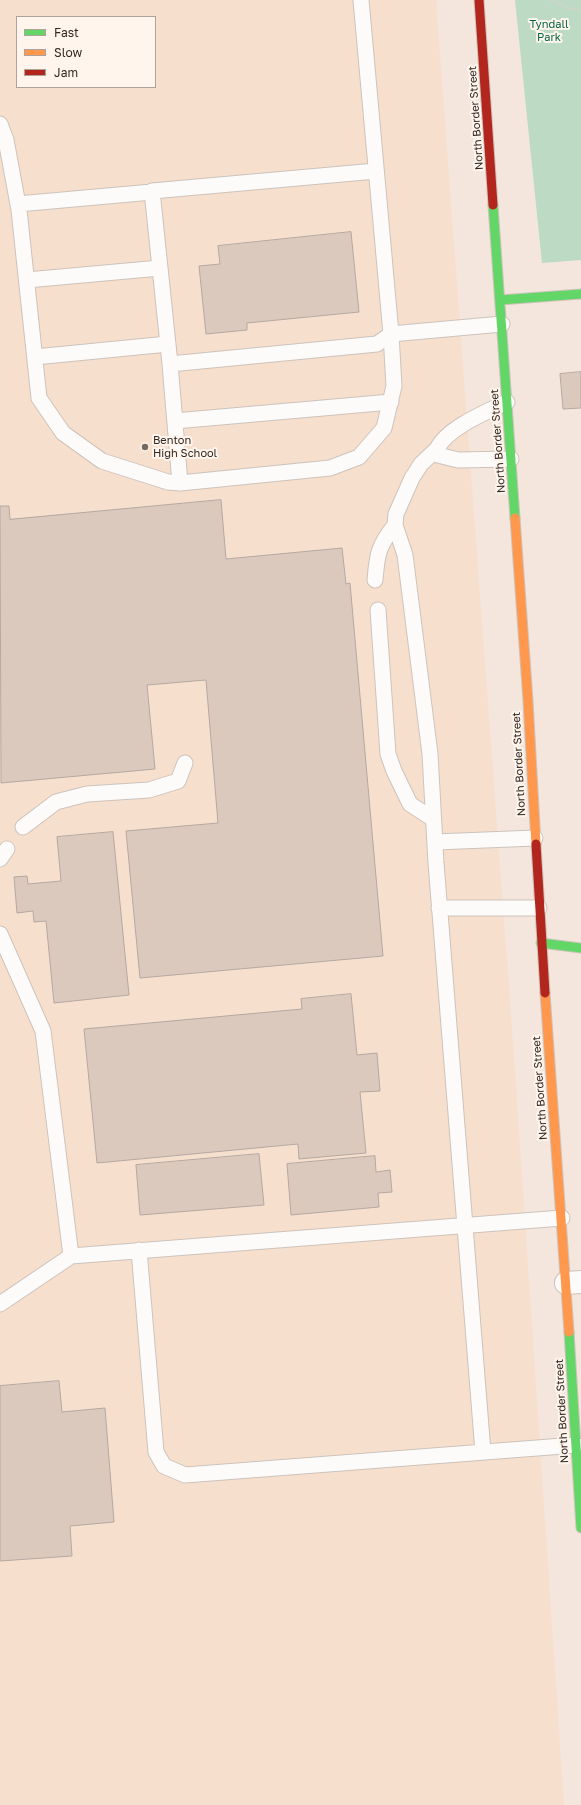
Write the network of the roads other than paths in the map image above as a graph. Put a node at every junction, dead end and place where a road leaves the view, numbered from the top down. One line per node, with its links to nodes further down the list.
1 (361, 0): 4 (lane)
2 (480, 0): 10 (street, North Border Street)
3 (0, 124): 6 (lane)
4 (376, 171): 5 (lane); 12 (lane)
5 (152, 192): 6 (lane); 7 (lane)
6 (18, 204): 8 (lane)
7 (160, 268): 8 (lane); 13 (lane)
8 (27, 280): 14 (lane)
9 (581, 294): 10 (street)
10 (500, 300): 11 (street, North Border Street)
11 (502, 324): 12 (lane); 17 (street, North Border Street)
12 (391, 334): 15 (lane); 16 (lane)
13 (168, 344): 14 (lane); 15 (lane)
14 (34, 357): 21 (lane)
15 (170, 364): 18 (lane)
16 (391, 402): 18 (lane); 21 (lane)
17 (507, 402): 19 (lane); 20 (street, North Border Street)
18 (175, 421): 21 (lane)
19 (437, 450): 20 (lane); 22 (lane)
20 (511, 459): 28 (street, North Border Street)
21 (180, 483)
22 (395, 525): 23 (lane); 26 (lane)
23 (375, 580)
24 (378, 610): 26 (lane)
25 (185, 763): 27 (lane)
26 (433, 819): 29 (lane)
27 (23, 827)
28 (535, 838): 29 (lane); 31 (street, North Border Street)
29 (435, 842): 30 (lane)
30 (440, 908): 31 (lane); 36 (lane)
31 (540, 908): 33 (street, North Border Street)
32 (0, 934): 38 (lane)
33 (541, 943): 34 (street); 35 (street, North Border Street)
34 (581, 948)
35 (562, 1218): 36 (lane); 39 (street, North Border Street)
36 (464, 1225): 37 (lane); 42 (lane)
37 (139, 1250): 38 (lane); 42 (lane)
38 (71, 1256): 40 (lane)
39 (574, 1283): 41 (street, North Border Street)
40 (0, 1304)
41 (576, 1444): 42 (lane); 43 (street, North Border Street)
42 (483, 1452)
43 (581, 1528)

